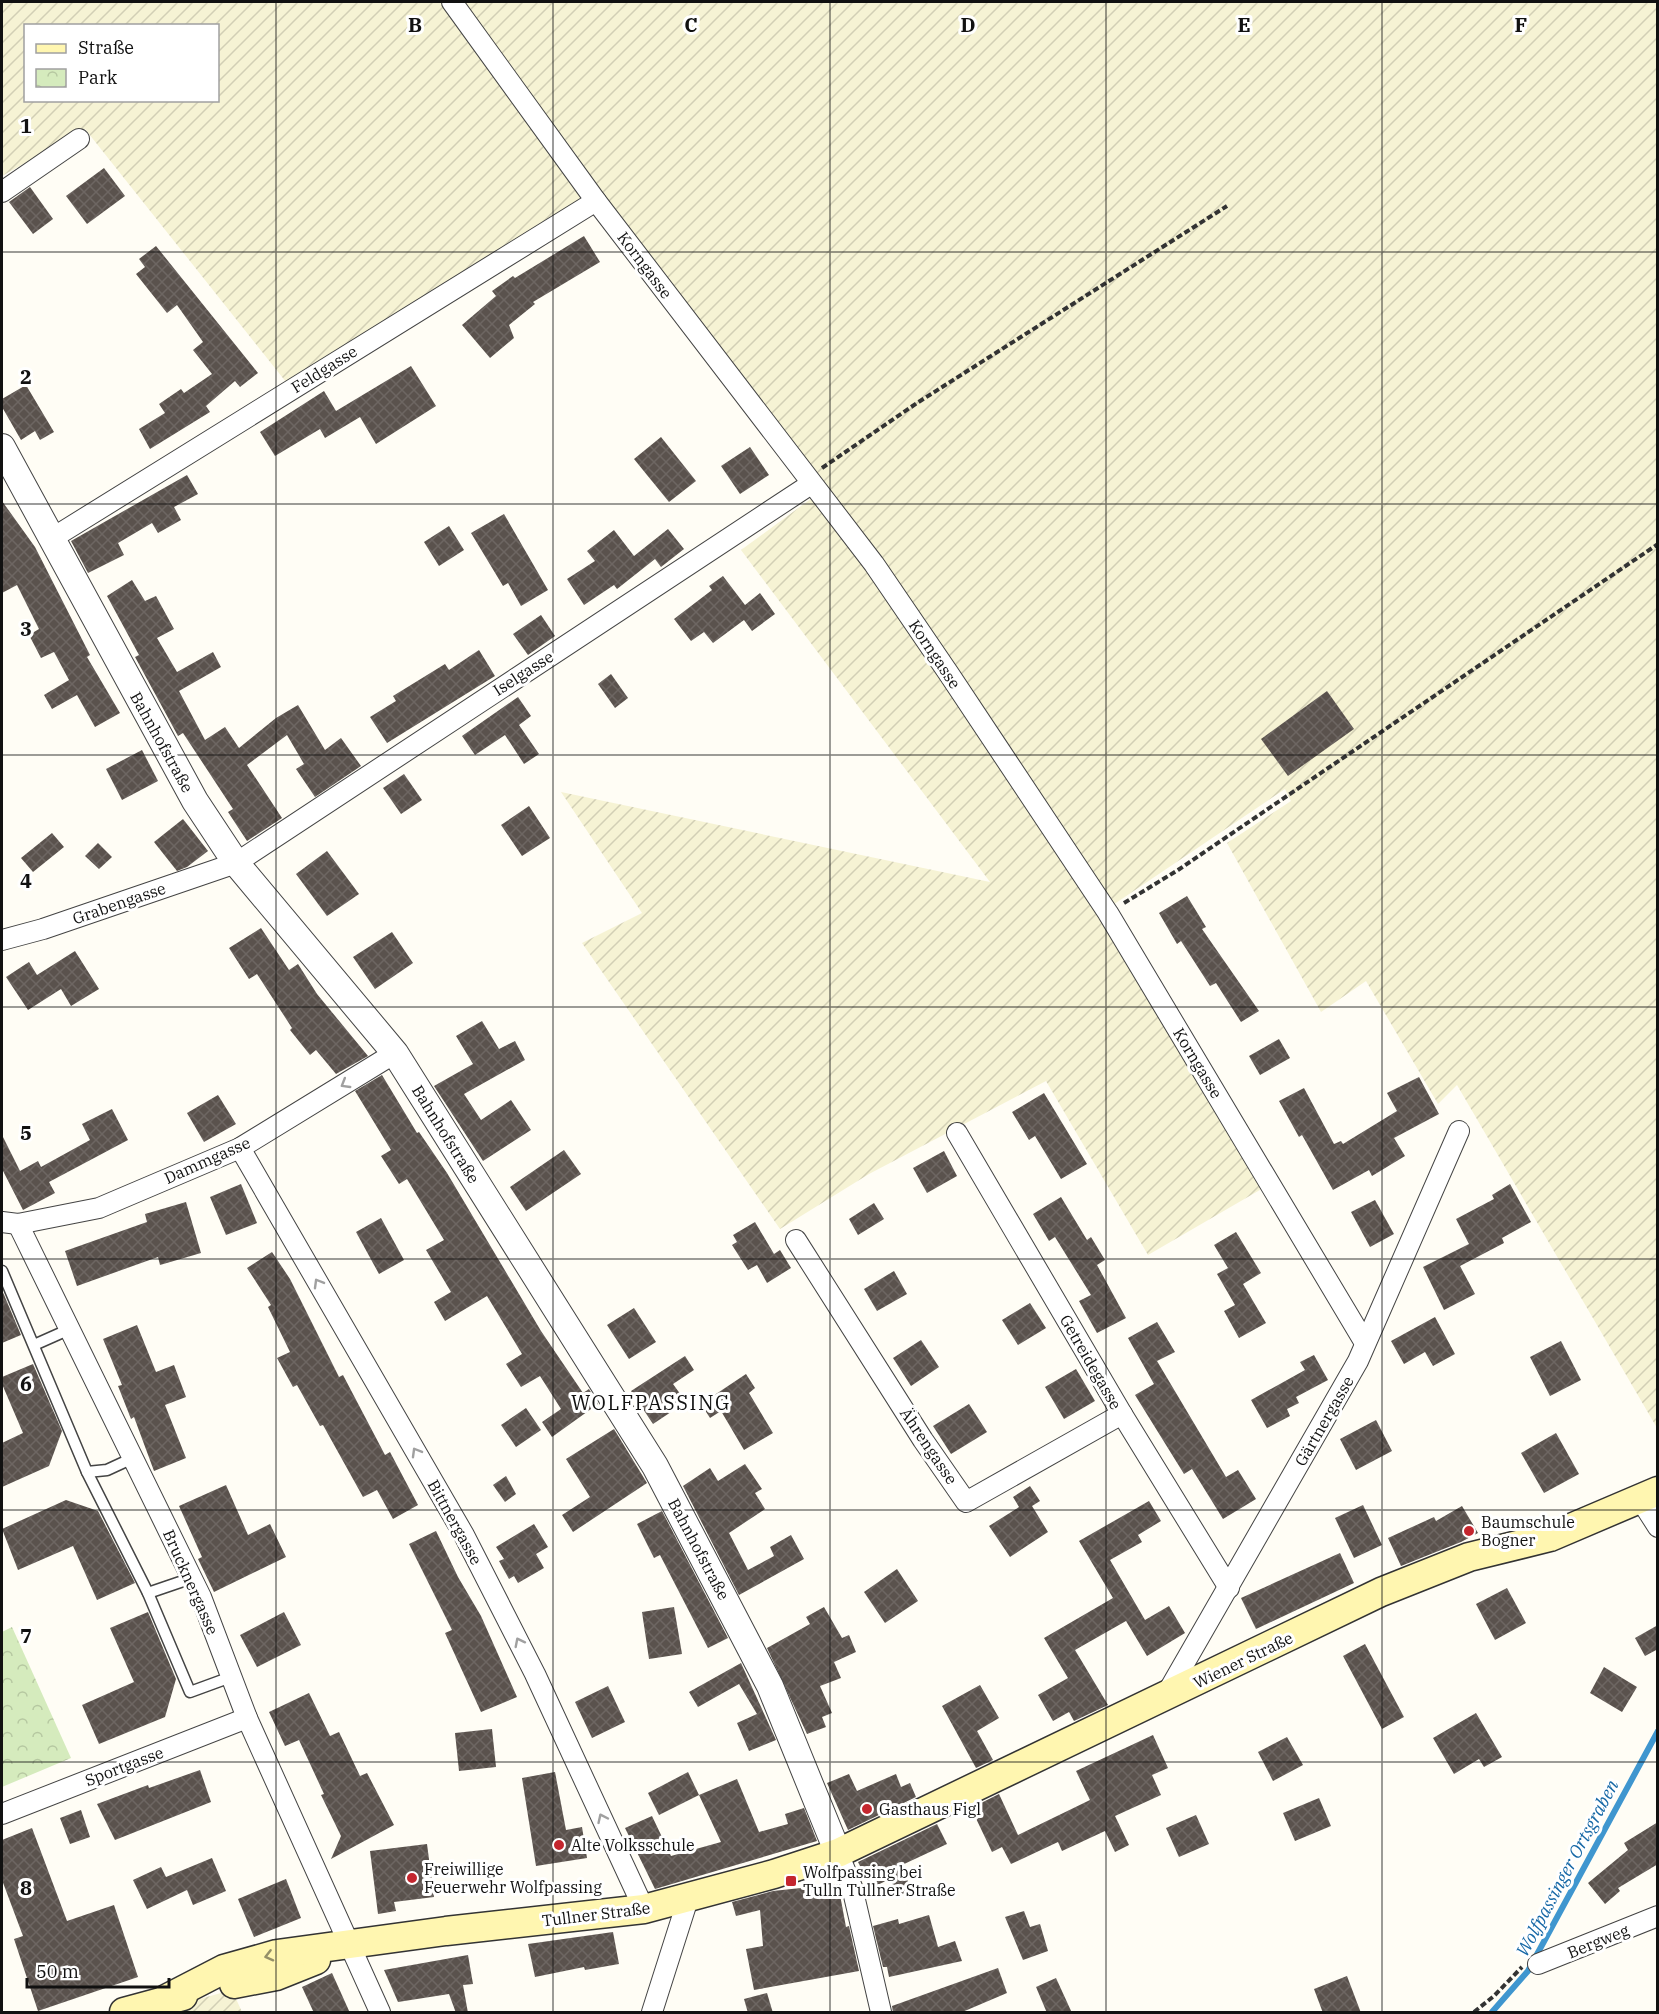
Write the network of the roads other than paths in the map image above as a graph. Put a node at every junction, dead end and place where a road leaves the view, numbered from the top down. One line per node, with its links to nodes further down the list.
1 (452, 2): 4 (street, Korngasse)
2 (79, 139): 3 (street)
3 (2, 192)
4 (596, 201): 6 (street, Korngasse); 7 (street, Feldgasse)
5 (2, 447): 7 (street, Bahnhofstraße)
6 (809, 481): 8 (street, Iselgasse); 18 (street, Korngasse)
7 (51, 538): 8 (street, Bahnhofstraße)
8 (236, 863): 9 (street, Grabengasse); 10 (street, Bahnhofstraße)
9 (2, 940)
10 (395, 1053): 13 (street, Dammgasse, one-way to 13); 32 (street, Bahnhofstraße)
11 (1459, 1131): 18 (street, Gärtnergasse)
12 (957, 1133): 20 (street, Getreidegasse)
13 (240, 1148): 14 (street, Dammgasse); 34 (street, Bittnergasse, one-way to 13)
14 (10, 1223): 17 (street, Brucknergasse)
15 (796, 1240): 20 (street, Ährengasse)
16 (2, 1271): 19 (lane)
17 (70, 1329): 19 (lane); 21 (street, Brucknergasse)
18 (1365, 1343): 26 (street, Gärtnergasse)
19 (34, 1345): 22 (lane)
20 (1122, 1414): 26 (street, Getreidegasse)
21 (133, 1458): 22 (lane); 25 (street, Brucknergasse)
22 (87, 1472): 27 (lane)
23 (1649, 1495): 24 (street); 29 (main road, Wiener Straße)
24 (1658, 1527)
25 (192, 1578): 27 (lane); 28 (street, Brucknergasse)
26 (1229, 1588): 29 (street, Gärtnergasse)
27 (148, 1593): 28 (lane)
28 (231, 1677): 30 (street, Brucknergasse)
29 (1165, 1698): 32 (main road, Wiener Straße)
30 (247, 1718): 31 (street, Sportgasse); 36 (street, Brucknergasse)
31 (2, 1814)
32 (838, 1853): 33 (main road, Tullner Straße); 41 (street)
33 (688, 1899): 34 (main road, Tullner Straße); 40 (street)
34 (644, 1910): 36 (main road, Tullner Straße)
35 (1658, 1916): 37 (street, Bergweg)
36 (348, 1947): 38 (main road, Tullner Straße); 39 (street, Brucknergasse)
37 (1532, 1965)
38 (124, 2013)
39 (380, 2013)
40 (652, 2013)
41 (880, 2013)

